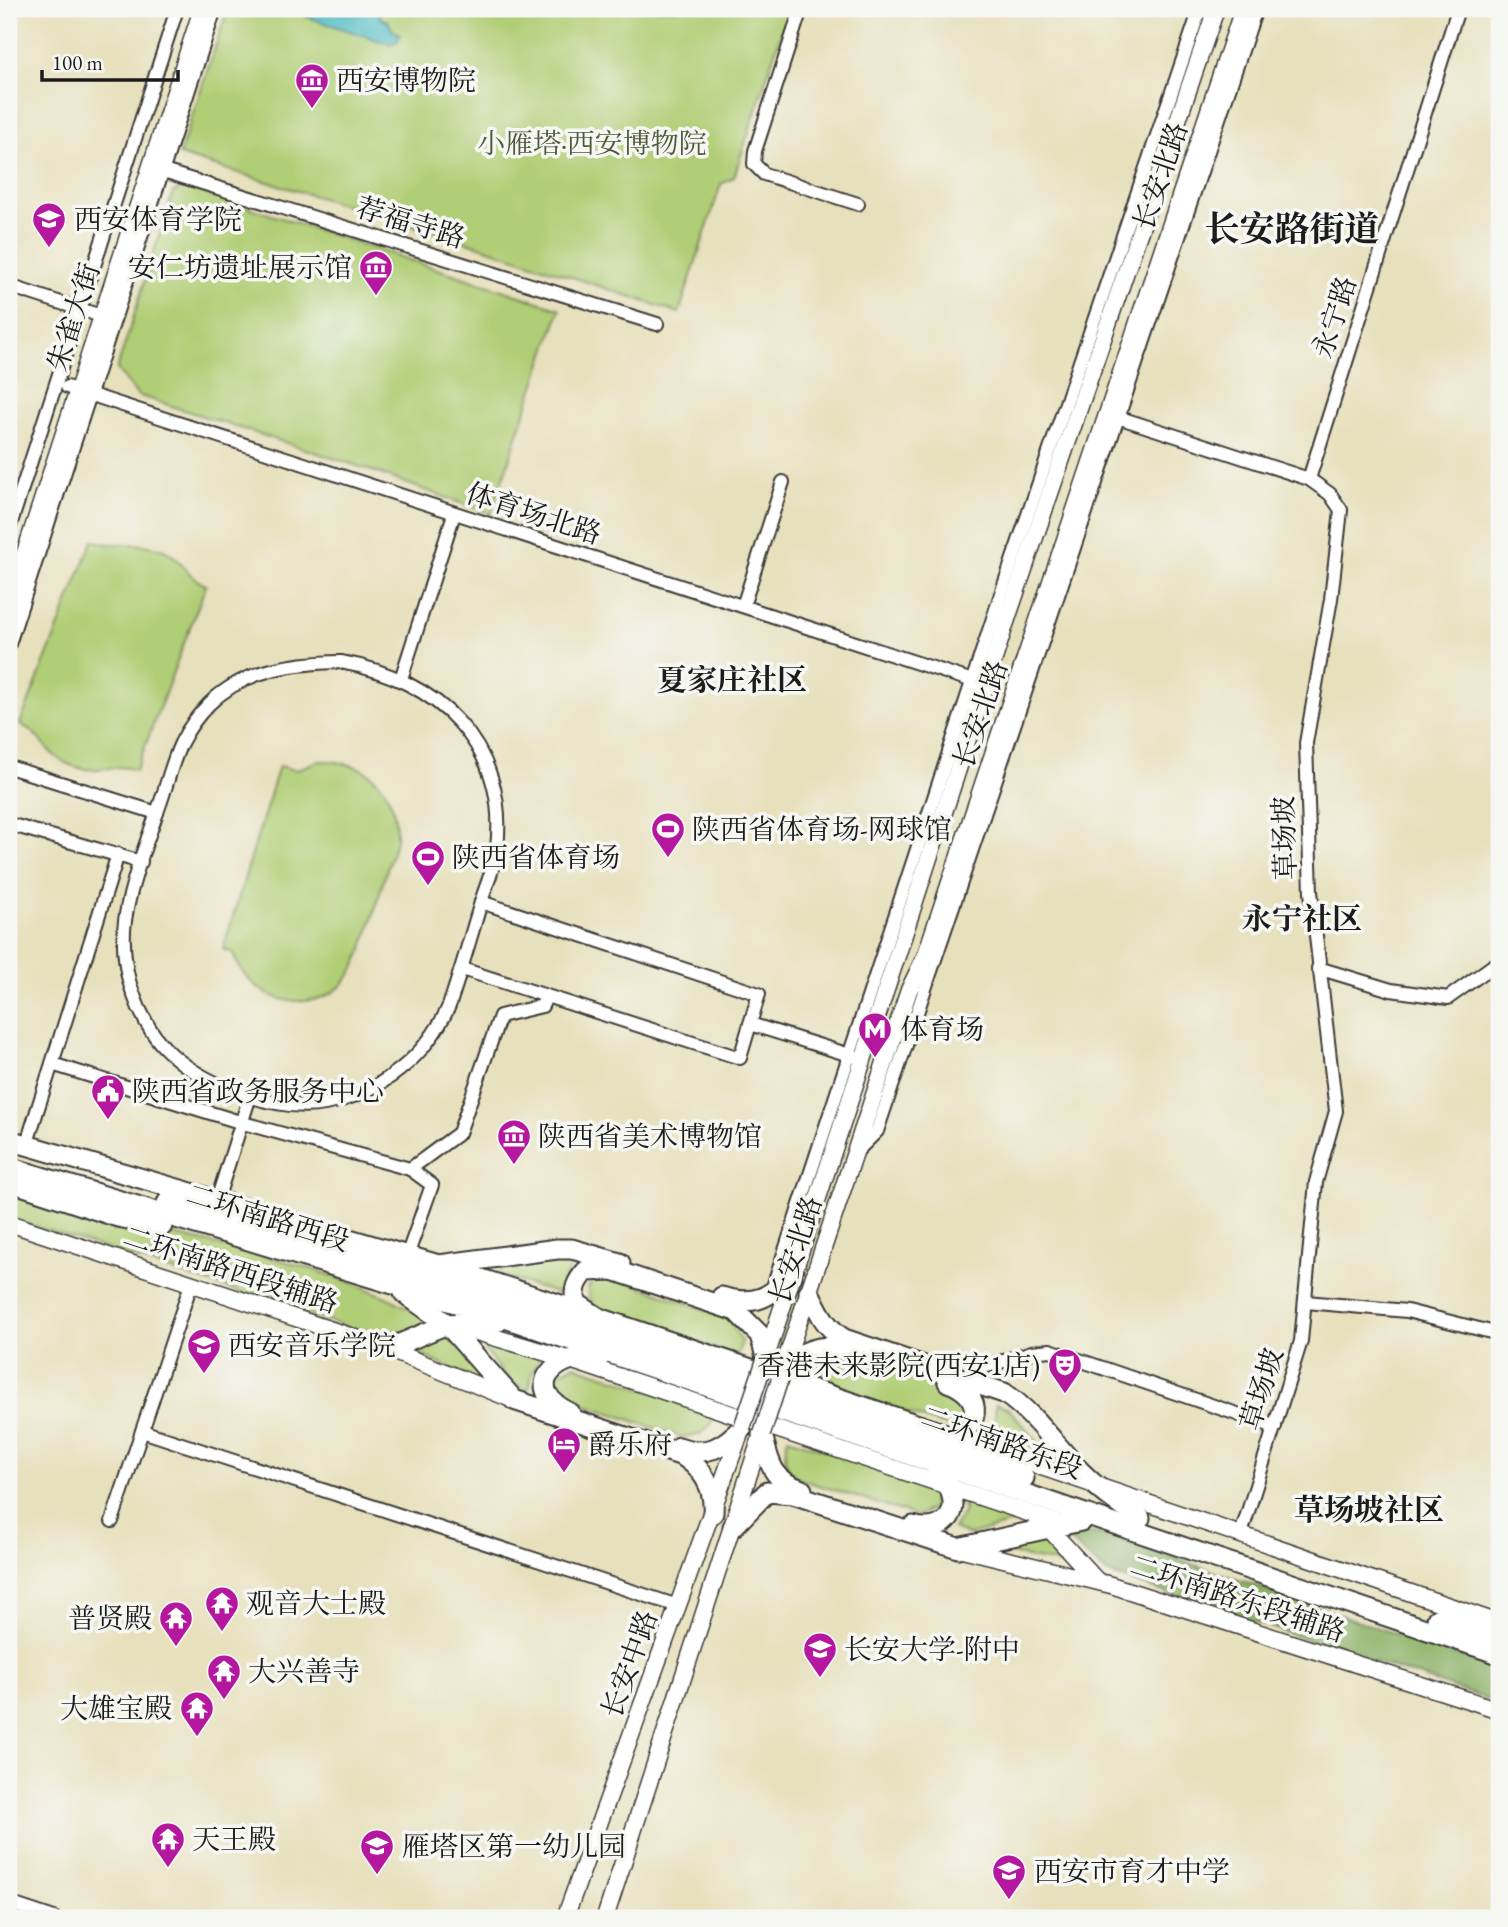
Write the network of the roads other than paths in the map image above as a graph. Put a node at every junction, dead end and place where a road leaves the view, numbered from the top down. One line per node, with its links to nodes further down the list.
1 (177, 9): 14 (street)
2 (191, 9): 14 (main road, 朱雀大街)
3 (202, 9): 11 (main road, 朱雀大街)
4 (215, 9): 11 (street)
5 (801, 9): 12 (street)
6 (1200, 9): 27 (street)
7 (1216, 9): 27 (main road, 长安北路)
8 (1244, 9): 17 (main road, 长安北路)
9 (1256, 9): 17 (street)
10 (1458, 9): 18 (street, 永宁路)
11 (156, 169): 14 (main road, 朱雀大街); 15 (street, 荐福寺路); 16 (street)
12 (858, 204)
13 (9, 286): 14 (street)
14 (91, 313): 16 (main road, 朱雀大街); 21 (street)
15 (657, 324)
16 (78, 390): 20 (street, 体育场北路); 22 (main road, 朱雀大街); 23 (main road, 朱雀大街); 25 (street)
17 (1114, 416): 18 (street, 草场坡); 58 (main road, 长安北路)
18 (1309, 479): 36 (street, 草场坡)
19 (783, 482): 24 (street)
20 (454, 514): 24 (street, 体育场北路); 26 (street)
21 (9, 529)
22 (10, 559)
23 (9, 602)
24 (743, 606): 27 (street, 体育场北路)
25 (9, 644)
26 (401, 679): 29 (street); 33 (street)
27 (979, 683): 39 (main road, 长安北路)
28 (9, 767): 29 (street)
29 (157, 813): 32 (street)
30 (9, 824): 31 (street)
31 (118, 854): 32 (street); 40 (street)
32 (141, 862): 41 (street)
33 (481, 902): 35 (street); 38 (street)
34 (1499, 965): 36 (street)
35 (462, 968): 37 (street); 41 (street)
36 (1318, 968): 61 (street, 草场坡)
37 (546, 997): 38 (street); 46 (street)
38 (750, 1024): 39 (street)
39 (857, 1058): 55 (main road, 长安北路); 59 (street)
40 (52, 1063): 42 (street); 43 (street)
41 (250, 1096): 42 (street)
42 (243, 1123): 46 (street); 48 (street)
43 (14, 1147): 44 (highway); 49 (highway, 二环南路西段)
44 (72, 1160): 48 (highway); 51 (highway)
45 (9, 1167): 49 (highway, 二环南路西段)
46 (410, 1169): 53 (street)
47 (9, 1181): 52 (highway)
48 (217, 1200): 53 (highway)
49 (153, 1205): 51 (highway, 二环南路西段); 52 (highway, 二环南路西段)
50 (9, 1223): 57 (main road, 二环南路西段辅路)
51 (304, 1240): 60 (highway, 二环南路西段)
52 (259, 1244): 56 (highway, 二环南路西段)
53 (407, 1256): 54 (highway)
54 (439, 1265): 59 (highway); 60 (highway); 62 (highway)
55 (792, 1276): 59 (highway); 69 (main road, 长安北路)
56 (389, 1282): 63 (highway, 二环南路西段); 64 (highway)
57 (191, 1284): 66 (main road, 二环南路西段辅路); 74 (street)
58 (809, 1292): 69 (main road, 长安北路); 70 (highway)
59 (770, 1296)
60 (486, 1297): 77 (highway, 二环南路东段)
61 (1306, 1302): 65 (street); 73 (street, 草场坡)
62 (599, 1318): 69 (highway); 76 (highway)
63 (511, 1321): 64 (highway); 67 (highway, 二环南路东段)
64 (447, 1325): 66 (highway); 68 (main road); 71 (highway)
65 (1499, 1334)
66 (377, 1345): 71 (main road, 二环南路西段辅路)
67 (623, 1358): 68 (highway); 78 (highway, 二环南路东段)
68 (566, 1359): 72 (highway); 78 (main road)
69 (776, 1360): 72 (main road, 长安北路, bridge); 75 (main road, 长安北路, bridge); 76 (highway)
70 (976, 1384): 73 (street); 79 (highway)
71 (514, 1400): 80 (highway)
72 (742, 1427): 80 (main road, 长安中路)
73 (1275, 1427): 86 (street, 草场坡)
74 (142, 1431): 82 (street); 91 (street)
75 (762, 1434): 78 (highway); 85 (main road, 长安中路)
76 (954, 1437): 77 (highway); 79 (main road)
77 (914, 1441): 81 (highway, 二环南路东段)
78 (940, 1473): 83 (highway); 84 (main road); 88 (highway, 二环南路东段)
79 (1093, 1482): 81 (highway); 86 (main road)
80 (713, 1513): 91 (main road, 长安中路)
81 (1140, 1518): 93 (highway, 二环南路东段)
82 (112, 1521)
83 (1081, 1521): 84 (highway); 87 (highway)
84 (1048, 1522): 89 (highway); 90 (main road)
85 (733, 1527): 89 (highway); 100 (main road, 长安中路)
86 (1241, 1534): 92 (main road)
87 (1135, 1539): 88 (highway); 95 (highway)
88 (1174, 1543): 94 (highway, 二环南路东段)
89 (958, 1548): 90 (main road, 二环南路东段辅路)
90 (1097, 1581): 96 (main road, 二环南路东段辅路)
91 (678, 1606): 99 (main road, 长安中路)
92 (1499, 1623)
93 (1499, 1639)
94 (1499, 1654)
95 (1499, 1664)
96 (1499, 1710)
97 (9, 1903): 98 (street)
98 (54, 1918)
99 (565, 1918)
100 (605, 1918)

